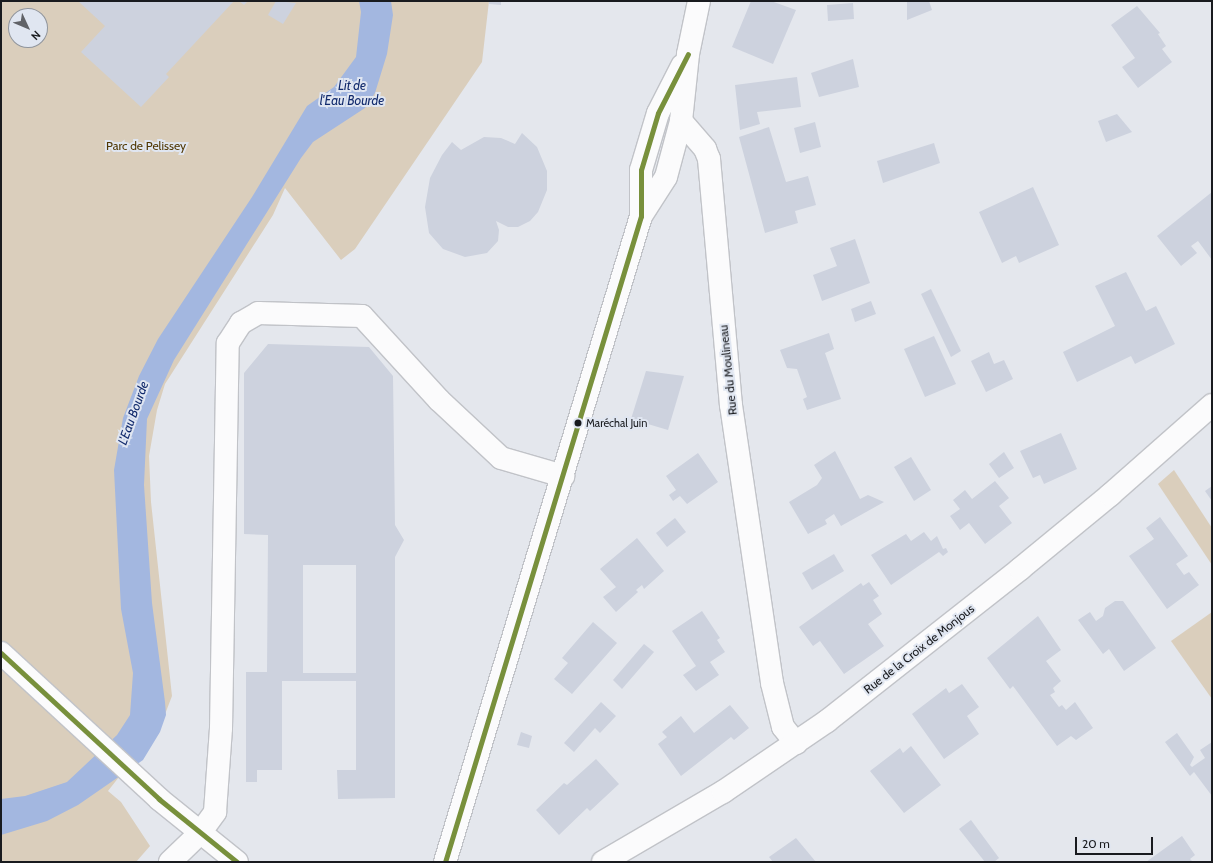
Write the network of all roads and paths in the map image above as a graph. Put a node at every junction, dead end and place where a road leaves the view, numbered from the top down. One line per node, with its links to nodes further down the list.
1 (699, 1): 2 (street)
2 (688, 54): 3 (street); 4 (street)
3 (681, 121): 4 (street); 8 (street, Rue du Moulineau)
4 (641, 216): 6 (street)
5 (1212, 405): 8 (street, Rue de la Croix de Monjous)
6 (563, 476): 9 (street); 12 (street)
7 (1, 653): 9 (street)
8 (796, 743): 13 (street, Rue de la Croix de Monjous)
9 (200, 833): 10 (street); 11 (street)
10 (170, 862)
11 (237, 862)
12 (445, 862)
13 (603, 862)

